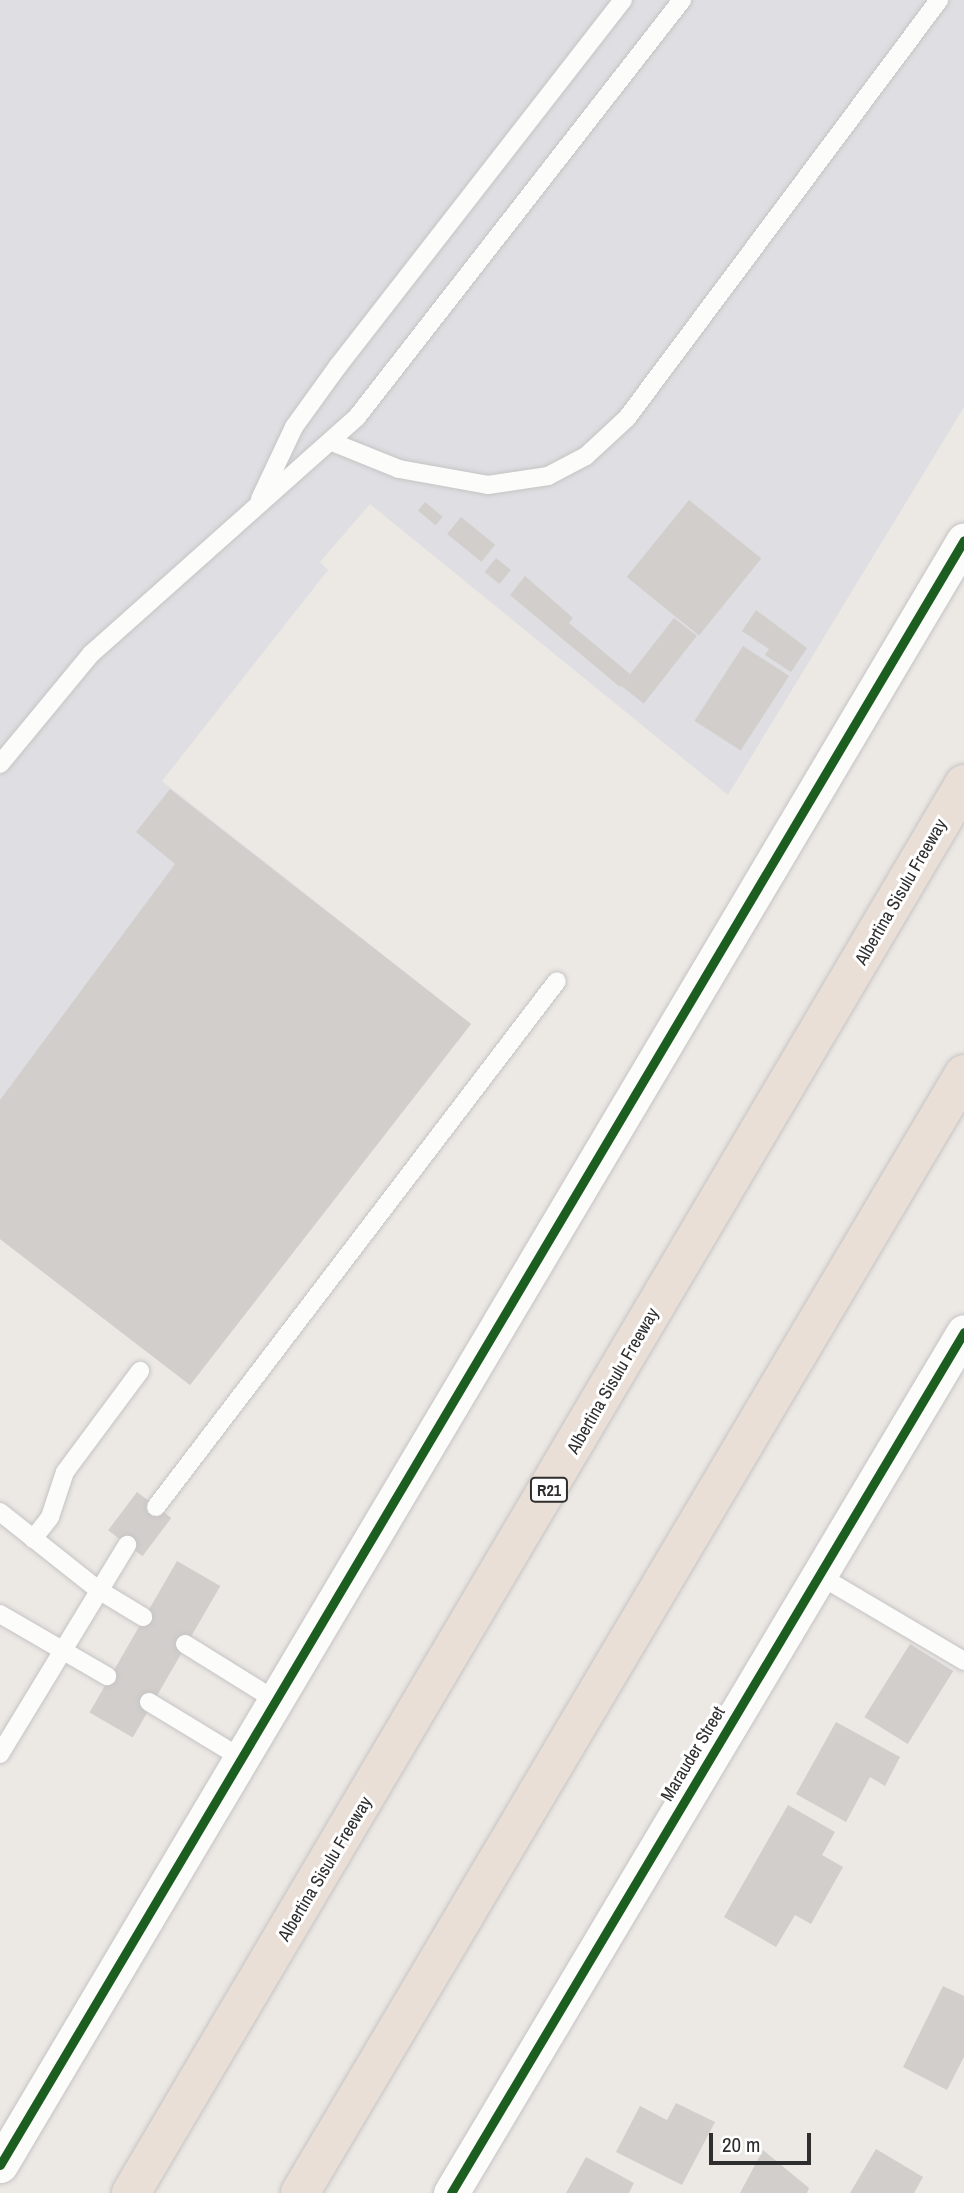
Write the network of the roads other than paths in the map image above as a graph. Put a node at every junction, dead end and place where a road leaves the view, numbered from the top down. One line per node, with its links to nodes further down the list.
1 (623, 0): 5 (lane)
2 (682, 0): 4 (lane)
3 (939, 0): 4 (lane)
4 (332, 442): 5 (lane)
5 (258, 503): 7 (lane)
6 (964, 540): 25 (street)
7 (0, 764)
8 (964, 784): 30 (highway, Albertina Sisulu Freeway / R21)
9 (557, 981): 13 (lane)
10 (964, 1074): 31 (highway)
11 (964, 1332): 17 (street, Marauder Street)
12 (140, 1370): 15 (lane)
13 (156, 1507)
14 (0, 1512): 15 (lane)
15 (33, 1539): 18 (lane)
16 (127, 1545): 18 (lane)
17 (817, 1574): 23 (lane); 32 (street, Marauder Street)
18 (97, 1589): 20 (lane); 22 (lane)
19 (0, 1614): 22 (lane)
20 (143, 1617)
21 (185, 1644): 25 (lane)
22 (61, 1648): 24 (lane); 27 (lane)
23 (964, 1661)
24 (107, 1676)
25 (275, 1700): 28 (street)
26 (149, 1702): 28 (lane)
27 (0, 1754)
28 (241, 1758): 29 (street)
29 (0, 2165)
30 (131, 2193)
31 (300, 2193)
32 (452, 2193)

